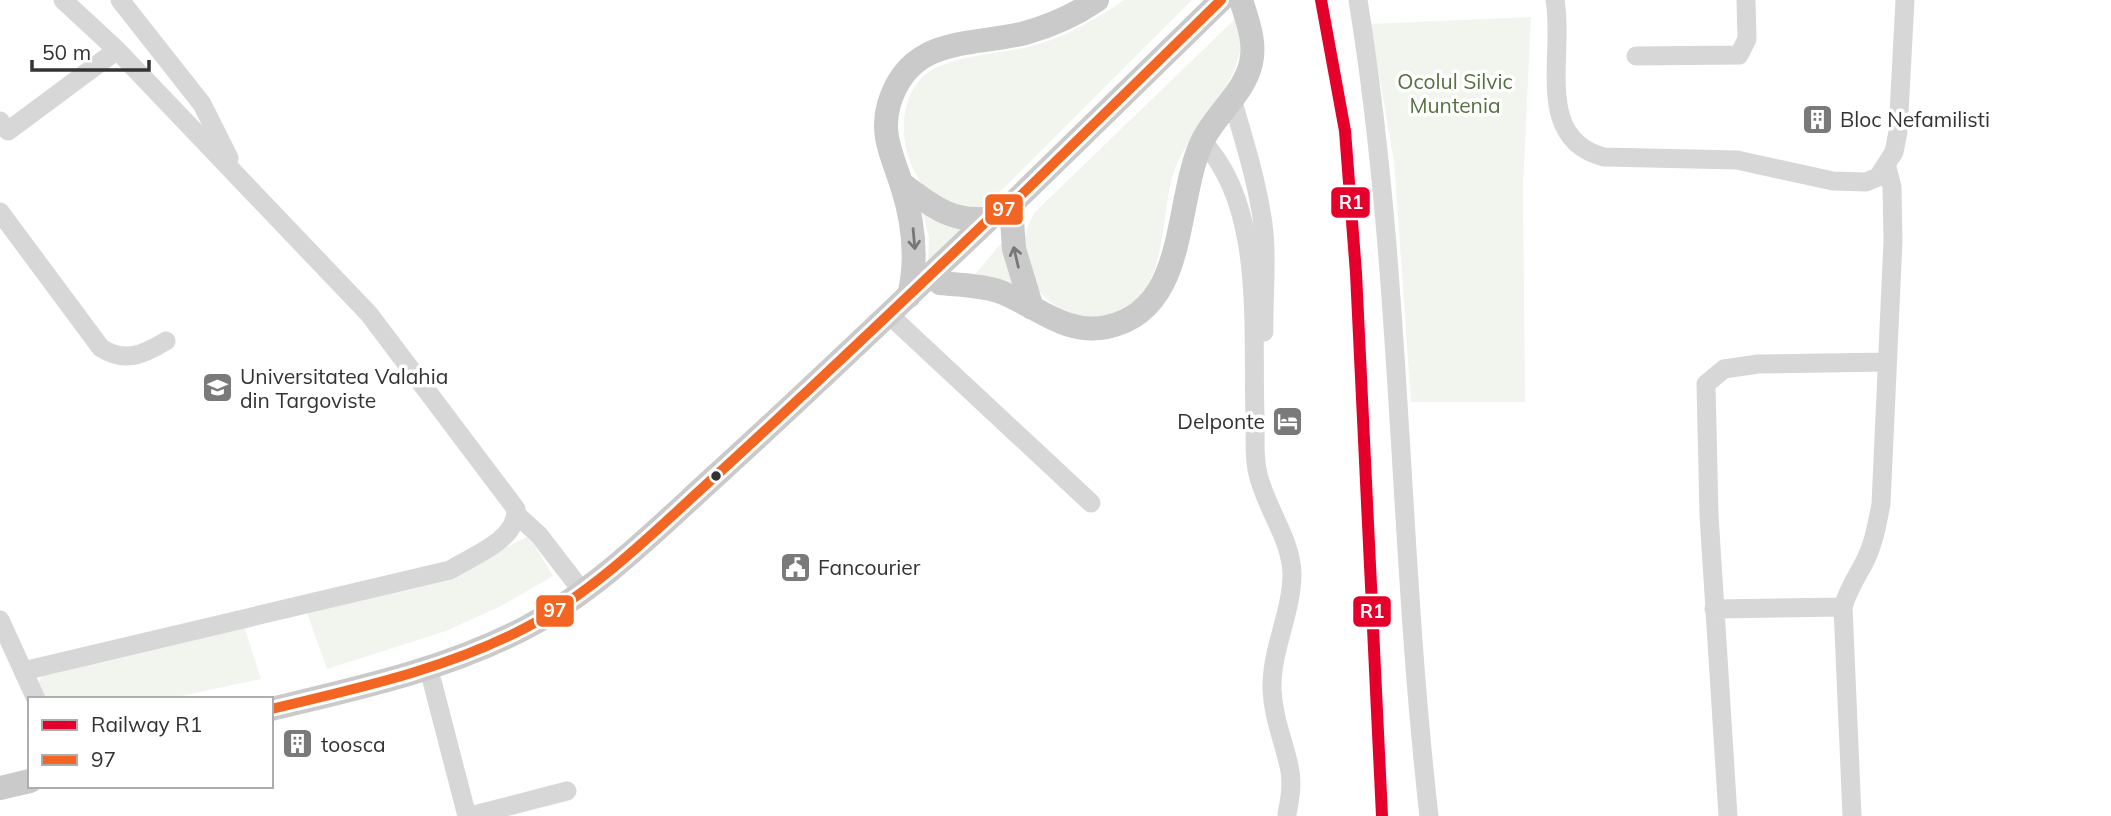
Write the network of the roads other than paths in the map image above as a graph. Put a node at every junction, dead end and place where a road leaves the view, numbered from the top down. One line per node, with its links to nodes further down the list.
1 (62, 0): 10 (street)
2 (120, 0): 16 (street)
3 (1097, 0): 17 (main road)
4 (1221, 0): 18 (main road)
5 (1241, 0): 12 (main road)
6 (1358, 0): 45 (street)
7 (1555, 0): 15 (street)
8 (1746, 0): 11 (street)
9 (1905, 0): 15 (street)
10 (117, 50): 13 (street); 16 (street)
11 (1636, 57)
12 (1232, 99): 14 (main road); 26 (street)
13 (0, 121)
14 (1202, 141): 22 (main road); 26 (street)
15 (1887, 167): 25 (street)
16 (239, 178): 28 (street)
17 (901, 183): 18 (main road); 21 (main road, one-way to 21)
18 (1000, 211): 20 (main road); 21 (main road); 22 (main road, one-way to 18)
19 (0, 212): 24 (street)
20 (940, 283): 22 (main road); 23 (main road)
21 (909, 296): 29 (main road)
22 (1032, 308)
23 (898, 323): 27 (street); 34 (main road)
24 (166, 341)
25 (1887, 362): 30 (street); 31 (street)
26 (1266, 501): 43 (street)
27 (1091, 503)
28 (517, 515): 29 (street); 33 (street)
29 (582, 591): 36 (main road)
30 (1843, 607): 31 (street); 47 (street)
31 (1714, 609): 46 (street)
32 (0, 620): 33 (street)
33 (23, 671): 35 (street)
34 (432, 681): 37 (main road); 44 (street)
35 (35, 697)
36 (273, 708)
37 (273, 721)
38 (28, 766): 39 (main road)
39 (0, 772)
40 (28, 781): 41 (main road)
41 (0, 788)
42 (567, 791): 44 (street)
43 (1287, 814)
44 (469, 816)
45 (1429, 816)
46 (1728, 816)
47 (1852, 816)

